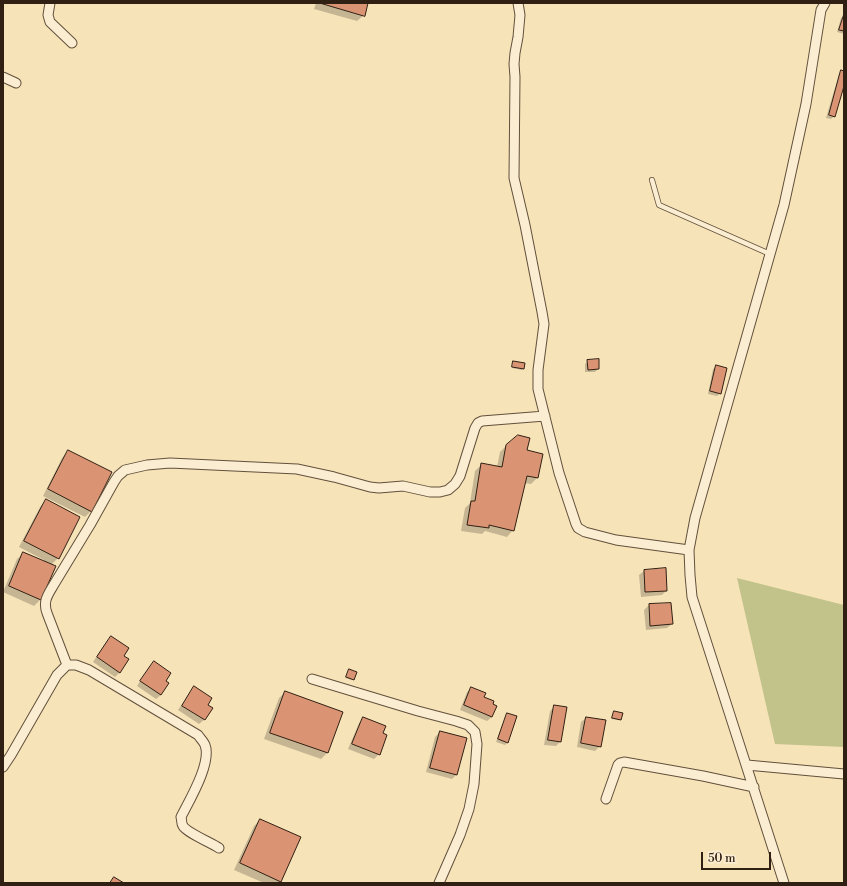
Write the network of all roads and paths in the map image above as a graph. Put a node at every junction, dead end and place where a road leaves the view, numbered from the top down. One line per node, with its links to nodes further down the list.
1 (50, 3): 4 (street)
2 (518, 3): 9 (street)
3 (825, 3): 8 (street)
4 (72, 43)
5 (3, 77): 6 (street)
6 (16, 83)
7 (652, 180): 8 (lane)
8 (770, 254): 10 (street)
9 (545, 416): 10 (street); 11 (street)
10 (689, 550): 13 (street)
11 (66, 665): 14 (street); 18 (street)
12 (312, 679): 19 (street)
13 (747, 764): 15 (street); 16 (street)
14 (3, 767)
15 (844, 774)
16 (754, 787): 17 (street); 20 (street)
17 (606, 799)
18 (219, 848)
19 (440, 883)
20 (784, 883)

